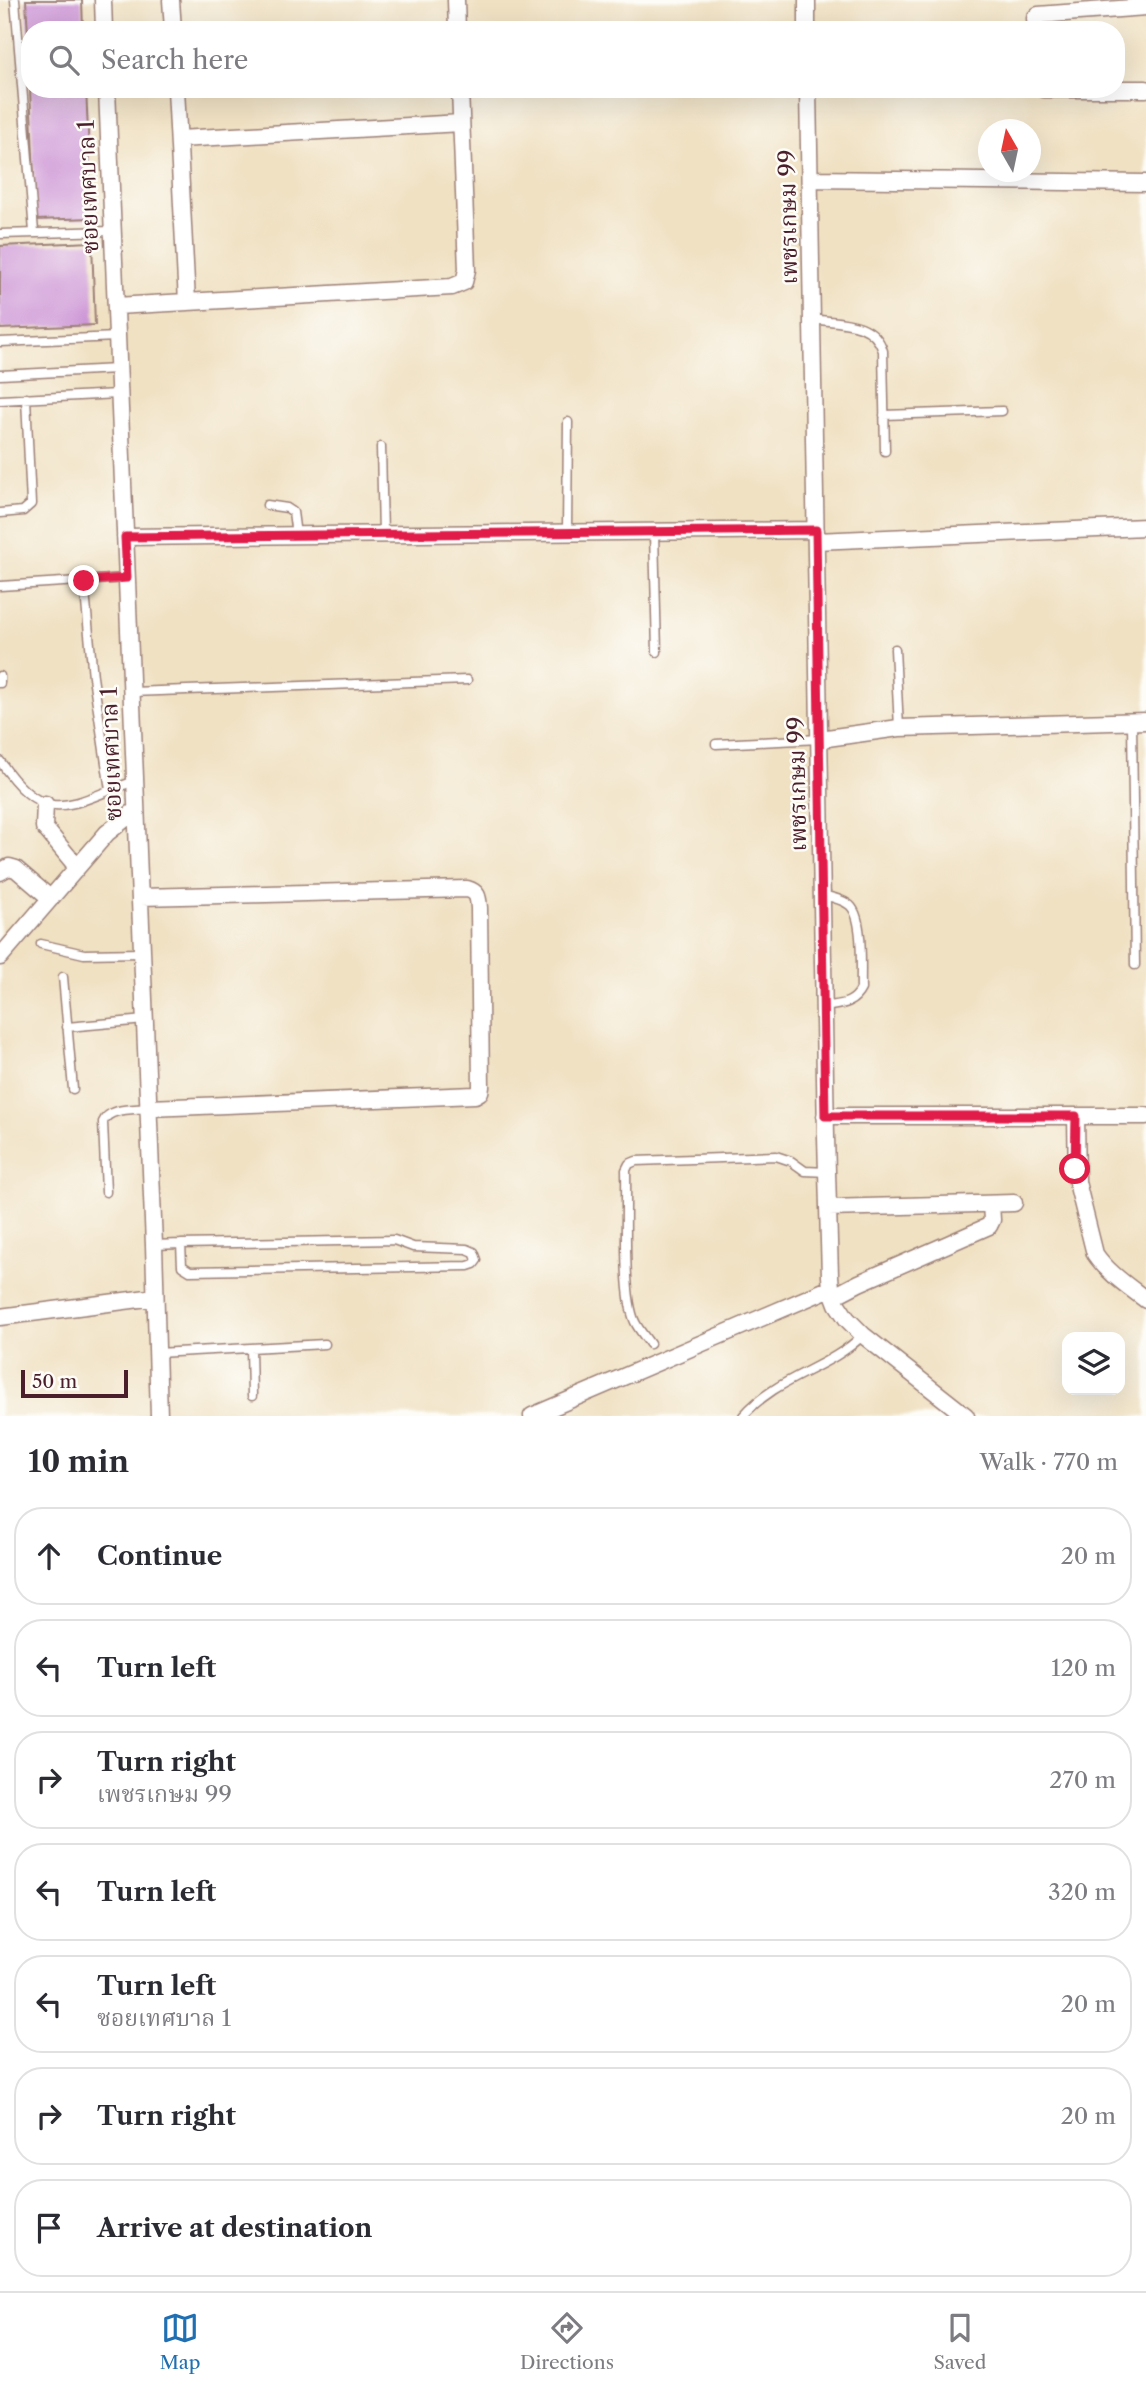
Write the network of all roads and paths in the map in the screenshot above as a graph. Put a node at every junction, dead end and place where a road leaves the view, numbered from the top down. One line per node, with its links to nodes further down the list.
1 (15, 0): 13 (lane)
2 (103, 0): 8 (street)
3 (171, 0): 9 (street)
4 (456, 0): 10 (street)
5 (807, 0): 11 (street)
6 (1091, 6): 7 (street); 12 (street)
7 (1146, 7)
8 (104, 21)
9 (172, 21)
10 (457, 21)
11 (807, 21)
12 (1035, 21)
13 (21, 73)
14 (1125, 89): 15 (street)
15 (1146, 89)
16 (23, 98): 26 (lane)
17 (107, 98): 25 (street, ซอยเทศบาล 1)
18 (176, 98): 22 (street)
19 (460, 98): 21 (street)
20 (808, 98): 23 (street, เพชรเกษม 99)
21 (461, 123): 22 (street); 28 (street)
22 (178, 139): 28 (street)
23 (810, 179): 24 (street); 30 (street, เพชรเกษม 99)
24 (1146, 183)
25 (113, 231): 26 (lane); 29 (street, ซอยเทศบาล 1)
26 (34, 232): 27 (lane)
27 (0, 234)
28 (187, 302): 29 (street)
29 (116, 306): 31 (street, ซอยเทศบาล 1)
30 (812, 319): 39 (lane); 50 (street, เพชรเกษม 99)
31 (117, 337): 32 (lane); 33 (street, ซอยเทศบาล 1)
32 (0, 342)
33 (117, 369): 34 (lane); 35 (street, ซอยเทศบาล 1)
34 (0, 375)
35 (118, 394): 36 (lane); 51 (street, ซอยเทศบาล 1)
36 (26, 398): 37 (lane); 44 (lane)
37 (0, 400)
38 (1002, 411): 39 (lane)
39 (884, 415): 42 (lane)
40 (568, 422): 46 (lane)
41 (381, 447): 48 (lane)
42 (885, 451)
43 (267, 505): 49 (lane)
44 (0, 513)
45 (1146, 527): 50 (street)
46 (568, 532): 47 (street); 48 (street)
47 (654, 532): 50 (street); 56 (lane)
48 (383, 534): 49 (street)
49 (296, 535): 51 (street)
50 (816, 535): 63 (street, เพชรเกษม 99)
51 (125, 537): 52 (street, ซอยเทศบาล 1)
52 (127, 578): 53 (lane); 60 (street, ซอยเทศบาล 1)
53 (84, 581): 54 (lane); 67 (lane)
54 (0, 586)
55 (895, 649): 62 (lane)
56 (657, 652)
57 (0, 676): 59 (lane)
58 (467, 680): 60 (lane)
59 (0, 683)
60 (131, 692): 66 (street, ซอยเทศบาล 1)
61 (1139, 721): 62 (street); 78 (lane)
62 (899, 728): 63 (street)
63 (820, 739): 64 (lane); 72 (street, เพชรเกษม 99)
64 (716, 744)
65 (0, 761): 68 (lane)
66 (135, 781): 67 (lane); 69 (street, ซอยเทศบาล 1)
67 (110, 790): 68 (lane)
68 (45, 804): 70 (street)
69 (136, 810): 70 (street); 73 (street, ซอยเทศบาล 1)
70 (77, 867): 74 (street)
71 (0, 872): 74 (street)
72 (822, 895): 80 (street, เพชรเกษม 99); 80 (lane)
73 (140, 897): 76 (street, ซอยเทศบาล 1); 84 (street)
74 (50, 898): 77 (street)
75 (41, 944): 76 (lane)
76 (141, 953): 81 (street, ซอยเทศบาล 1)
77 (0, 957)
78 (1135, 965)
79 (63, 977): 82 (lane)
80 (824, 1007): 85 (street, เพชรเกษม 99)
81 (145, 1020): 82 (lane); 84 (street, ซอยเทศบาล 1)
82 (67, 1027): 83 (lane)
83 (73, 1088)
84 (149, 1108): 89 (lane); 94 (street, ซอยเทศบาล 1)
85 (825, 1116): 86 (street); 88 (street, เพชรเกษม 99)
86 (1076, 1116): 87 (street); 97 (street)
87 (1146, 1116)
88 (827, 1172): 92 (street, เพชรเกษม 99); 101 (lane)
89 (106, 1192)
90 (991, 1203): 91 (street); 92 (street); 95 (street)
91 (1014, 1203)
92 (828, 1208): 95 (street, เพชรเกษม 99)
93 (181, 1244): 93 (lane); 94 (lane)
94 (154, 1245): 96 (street, ซอยเทศบาล 1)
95 (832, 1292): 99 (street); 106 (street)
96 (155, 1297): 98 (street); 103 (street, ซอยเทศบาล 1)
97 (1146, 1300)
98 (0, 1317)
99 (863, 1335): 107 (lane); 108 (street)
100 (325, 1343): 102 (lane)
101 (650, 1344)
102 (251, 1348): 103 (lane); 104 (lane)
103 (157, 1353): 105 (street, ซอยเทศบาล 1)
104 (252, 1396)
105 (159, 1416)
106 (532, 1416)
107 (743, 1416)
108 (966, 1416)

